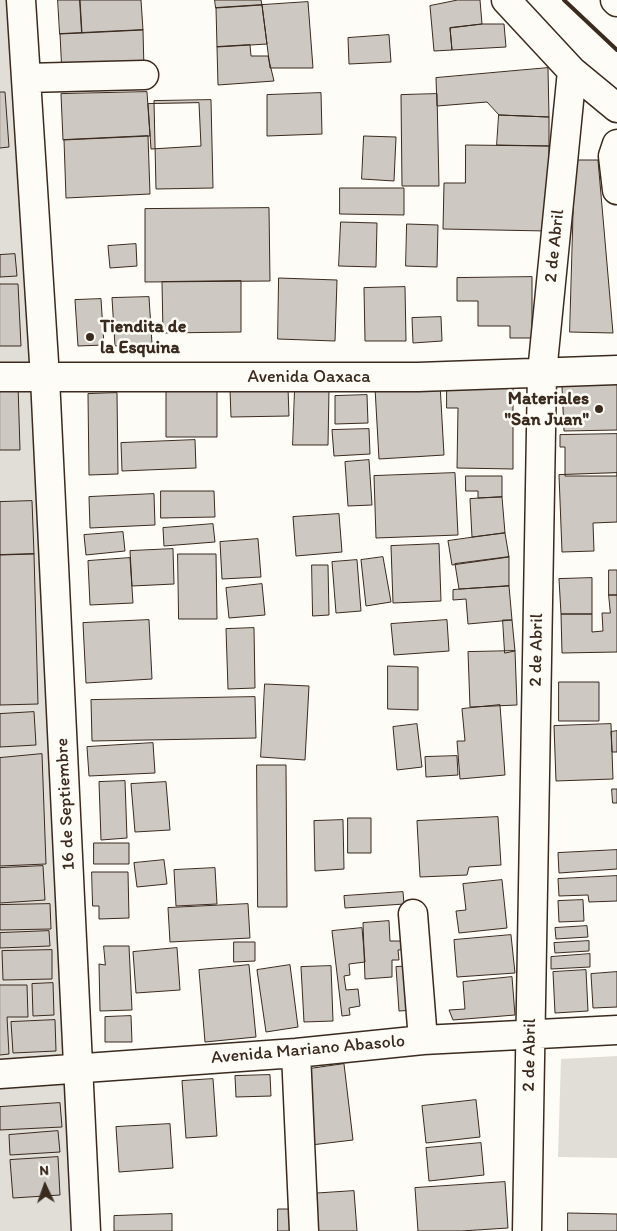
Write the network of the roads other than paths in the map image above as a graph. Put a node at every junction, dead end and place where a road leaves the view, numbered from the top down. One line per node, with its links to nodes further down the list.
1 (21, 0): 5 (street, 16 de Septiembre)
2 (506, 0): 3 (street)
3 (572, 71): 6 (street); 10 (street, 2 de Abril)
4 (144, 75): 5 (street)
5 (26, 78): 12 (street, 16 de Septiembre)
6 (617, 108)
7 (617, 144): 8 (street)
8 (617, 190)
9 (617, 370): 10 (street, Avenida Oaxaca)
10 (542, 373): 12 (street, Avenida Oaxaca); 15 (street, 2 de Abril)
11 (0, 377): 12 (street, Avenida Oaxaca)
12 (45, 378): 18 (street, 16 de Septiembre)
13 (412, 914): 16 (street)
14 (617, 1030): 15 (street, Avenida Mariano Abasolo)
15 (530, 1035): 16 (street, Avenida Mariano Abasolo); 22 (street, 2 de Abril)
16 (423, 1040): 17 (street, Avenida Mariano Abasolo)
17 (296, 1053): 18 (street, Avenida Mariano Abasolo); 21 (street)
18 (79, 1069): 19 (street, Avenida Mariano Abasolo); 20 (street, 16 de Septiembre)
19 (0, 1074)
20 (86, 1231)
21 (304, 1231)
22 (527, 1231)

